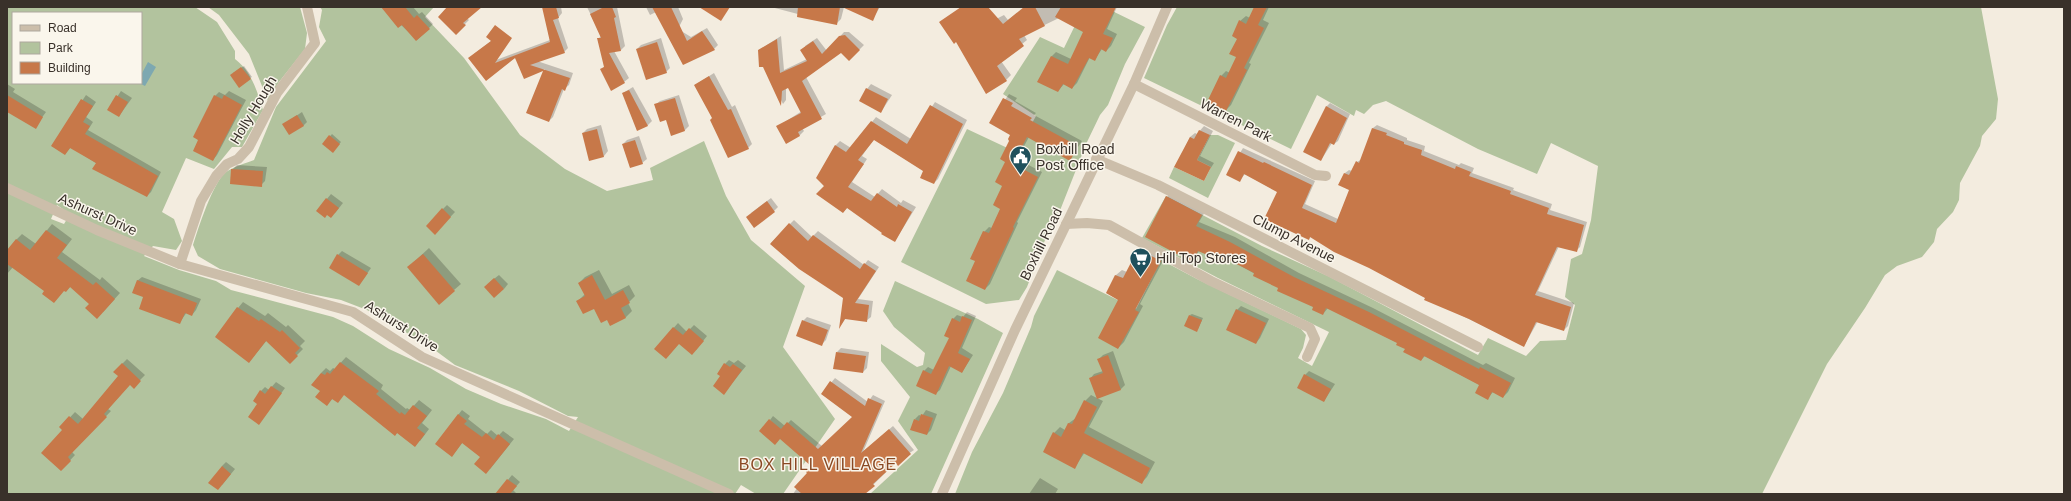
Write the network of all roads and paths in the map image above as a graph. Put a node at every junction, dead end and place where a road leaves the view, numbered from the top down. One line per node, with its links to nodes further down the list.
1 (308, 7): 8 (street, Holly Hough)
2 (1167, 7): 3 (street, Boxhill Road)
3 (1134, 84): 4 (street, Boxhill Road); 5 (street, Warren Park)
4 (1096, 159): 7 (street, Boxhill Road); 9 (street, Clump Avenue)
5 (1326, 176)
6 (7, 188): 8 (street, Ashurst Drive)
7 (1066, 224): 10 (street); 12 (street, Boxhill Road)
8 (180, 264): 11 (street, Ashurst Drive)
9 (1478, 347)
10 (1307, 357)
11 (729, 494)
12 (942, 494)

